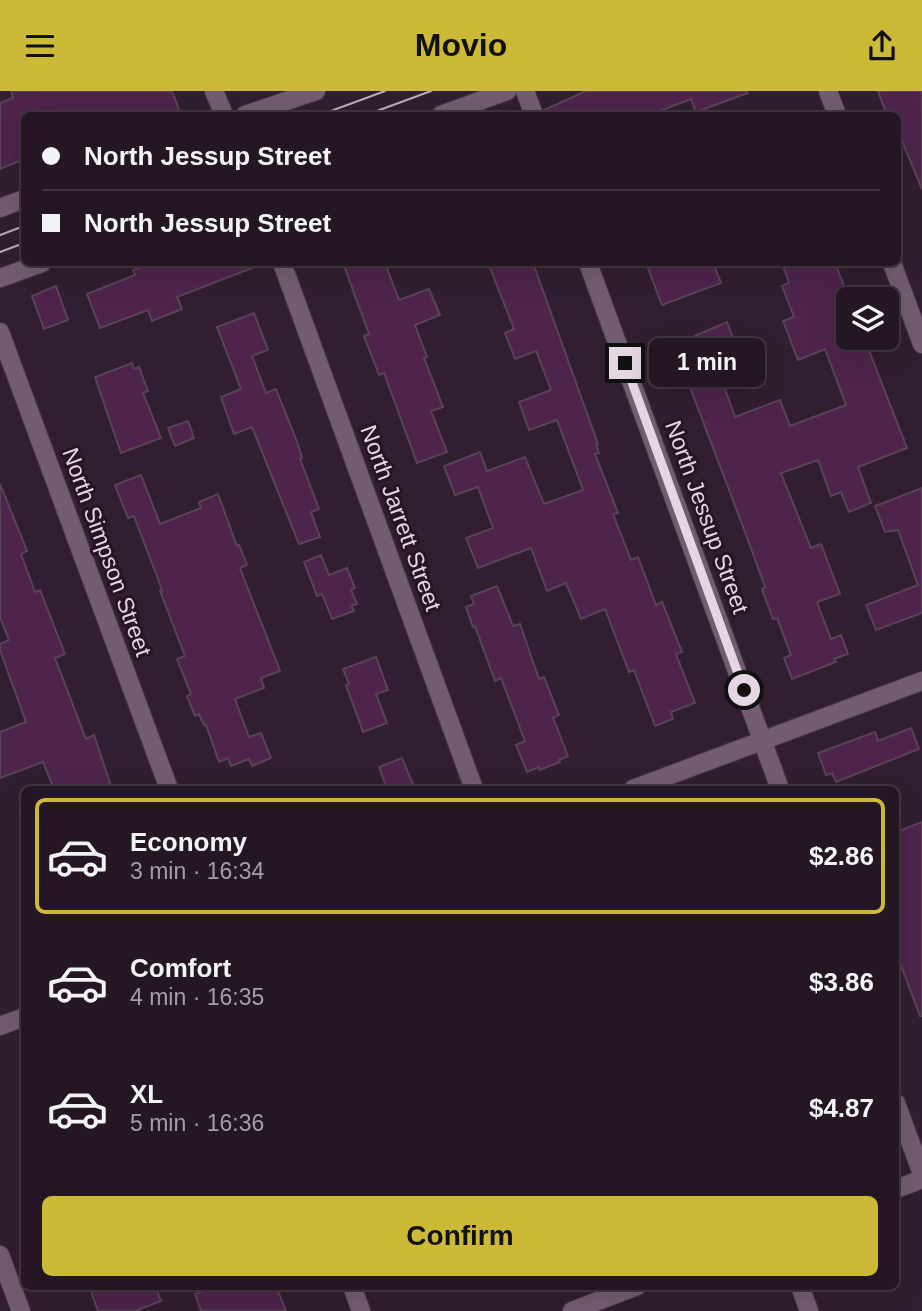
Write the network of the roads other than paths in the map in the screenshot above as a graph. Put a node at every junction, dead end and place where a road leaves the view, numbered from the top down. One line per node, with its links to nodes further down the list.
1 (214, 91): 6 (street)
2 (316, 91): 7 (street)
3 (507, 91): 8 (street)
4 (525, 91): 9 (street)
5 (828, 91): 10 (street)
6 (223, 112)
7 (254, 112)
8 (449, 112)
9 (533, 112)
10 (837, 112)
11 (21, 200): 12 (street)
12 (0, 208)
13 (34, 266): 17 (street)
14 (283, 266): 23 (street, North Jarrett Street)
15 (589, 266): 21 (street, North Jessup Street)
16 (893, 266): 19 (street)
17 (0, 278)
18 (0, 332): 22 (street, North Simpson Street)
19 (922, 344)
20 (922, 681): 21 (street)
21 (762, 740): 24 (street); 25 (street, North Jessup Street)
22 (168, 786)
23 (473, 786)
24 (641, 786)
25 (779, 786)
26 (21, 1018): 27 (street)
27 (0, 1026)
28 (899, 1111): 29 (street)
29 (922, 1176): 30 (street)
30 (899, 1188)
31 (0, 1255): 35 (street)
32 (353, 1290): 36 (street)
33 (627, 1290): 37 (street)
34 (801, 1290): 38 (street)
35 (21, 1311)
36 (361, 1311)
37 (572, 1311)
38 (809, 1311)

